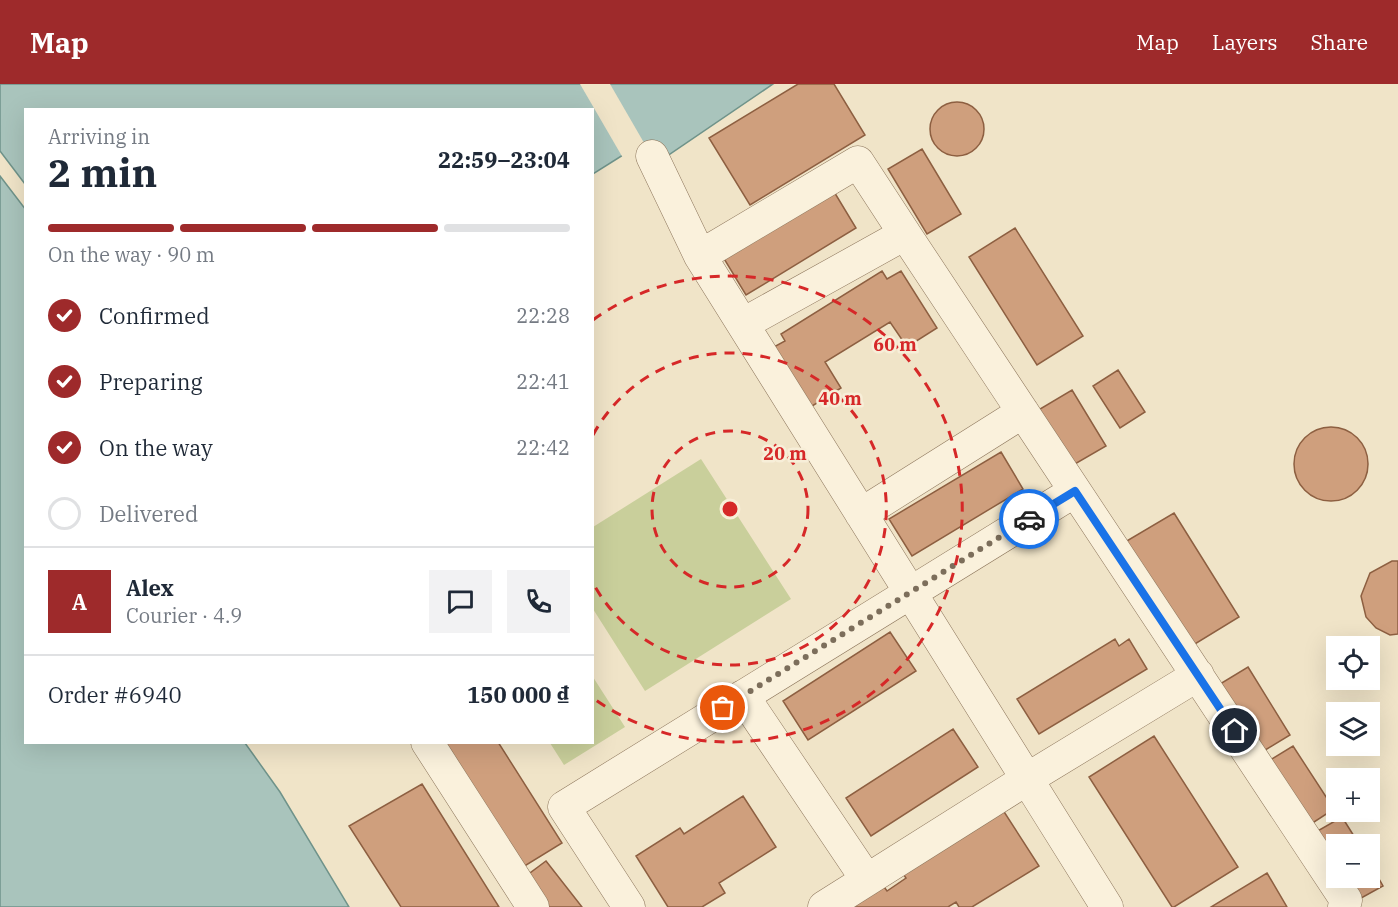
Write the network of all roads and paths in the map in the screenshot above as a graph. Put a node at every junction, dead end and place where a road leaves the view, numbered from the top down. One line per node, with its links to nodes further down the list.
1 (652, 156): 3 (street)
2 (905, 234): 3 (street); 4 (street); 5 (street)
3 (700, 256): 4 (street)
4 (743, 324): 7 (street)
5 (1023, 412): 6 (street); 7 (street)
6 (1075, 491): 8 (street); 9 (street)
7 (861, 514): 8 (street)
8 (910, 592): 10 (street); 12 (street)
9 (1197, 675): 12 (street); 18 (street)
10 (743, 696): 13 (street); 16 (street)
11 (428, 744): 15 (street)
12 (1027, 779): 13 (street); 14 (street)
13 (867, 880): 17 (street)
14 (1098, 904)
15 (532, 907)
16 (629, 907)
17 (824, 907)
18 (1344, 907)

